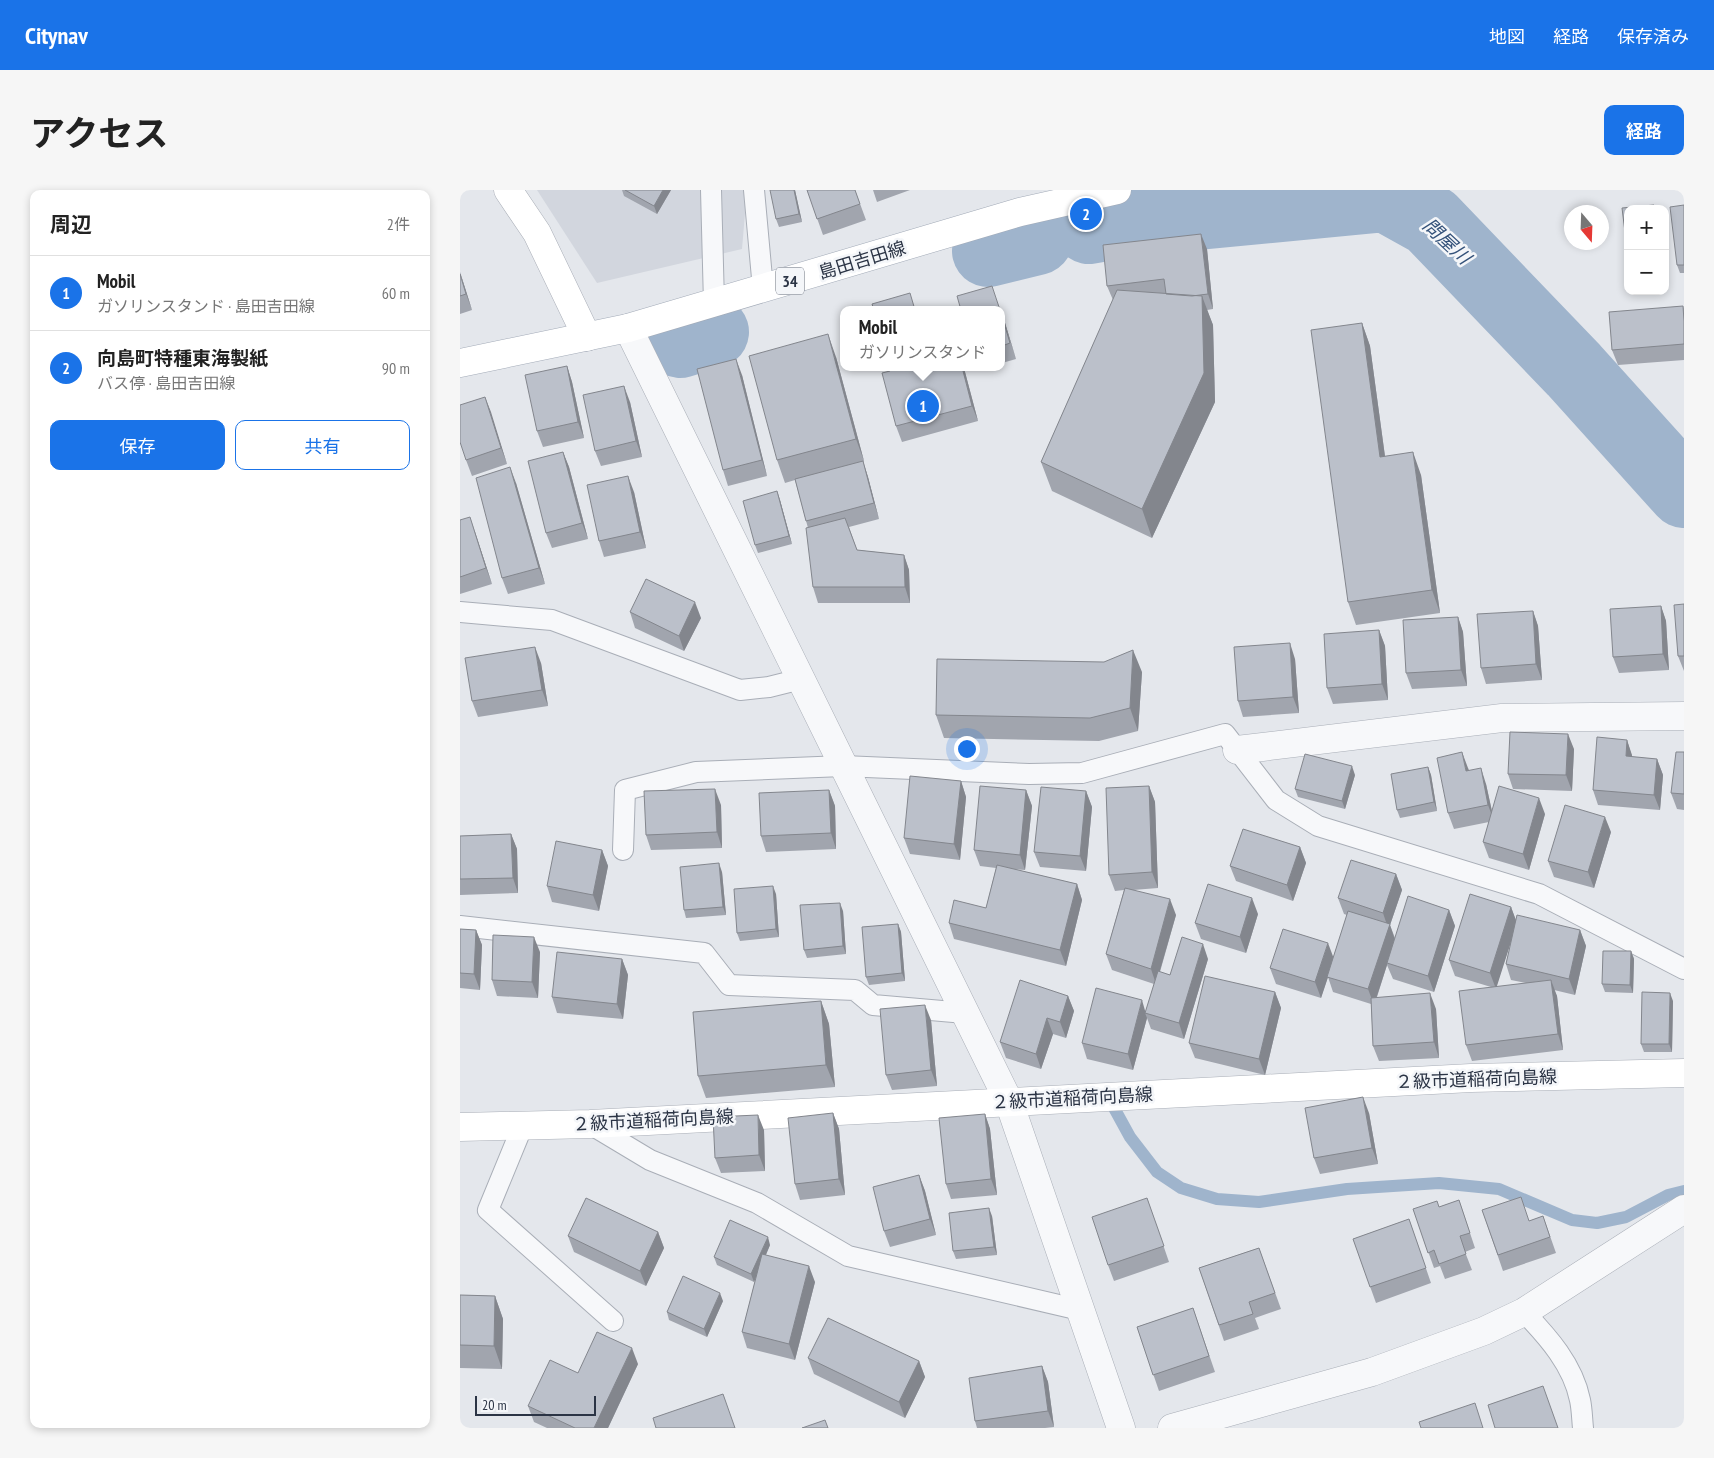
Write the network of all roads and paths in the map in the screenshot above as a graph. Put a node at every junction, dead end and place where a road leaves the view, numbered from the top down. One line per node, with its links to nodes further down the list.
1 (508, 190): 8 (street)
2 (711, 190): 6 (lane)
3 (754, 190): 5 (lane)
4 (1117, 190): 5 (street, 島田吉田線 / 34)
5 (763, 289): 6 (street, 島田吉田線 / 34)
6 (714, 303): 7 (street, 島田吉田線 / 34)
7 (628, 328): 8 (street, 島田吉田線 / 34); 11 (street)
8 (587, 337): 9 (street, 島田吉田線 / 34)
9 (460, 363)
10 (460, 612): 11 (lane)
11 (801, 679): 14 (street)
12 (1684, 716): 13 (street)
13 (1237, 750): 14 (lane); 17 (lane)
14 (844, 766): 15 (lane); 18 (street)
15 (623, 850)
16 (460, 926): 18 (lane)
17 (1684, 969)
18 (966, 1013): 20 (street)
19 (1684, 1072): 20 (street, ２級市道稲荷向島線)
20 (1009, 1102): 21 (street, ２級市道稲荷向島線); 25 (street)
21 (590, 1124): 22 (street, ２級市道稲荷向島線); 25 (lane)
22 (523, 1125): 23 (street, ２級市道稲荷向島線); 27 (lane)
23 (460, 1127)
24 (1683, 1213): 26 (street)
25 (1080, 1310): 28 (street)
26 (1524, 1312): 29 (street); 30 (lane)
27 (613, 1321)
28 (1121, 1428)
29 (1172, 1428)
30 (1583, 1428)

